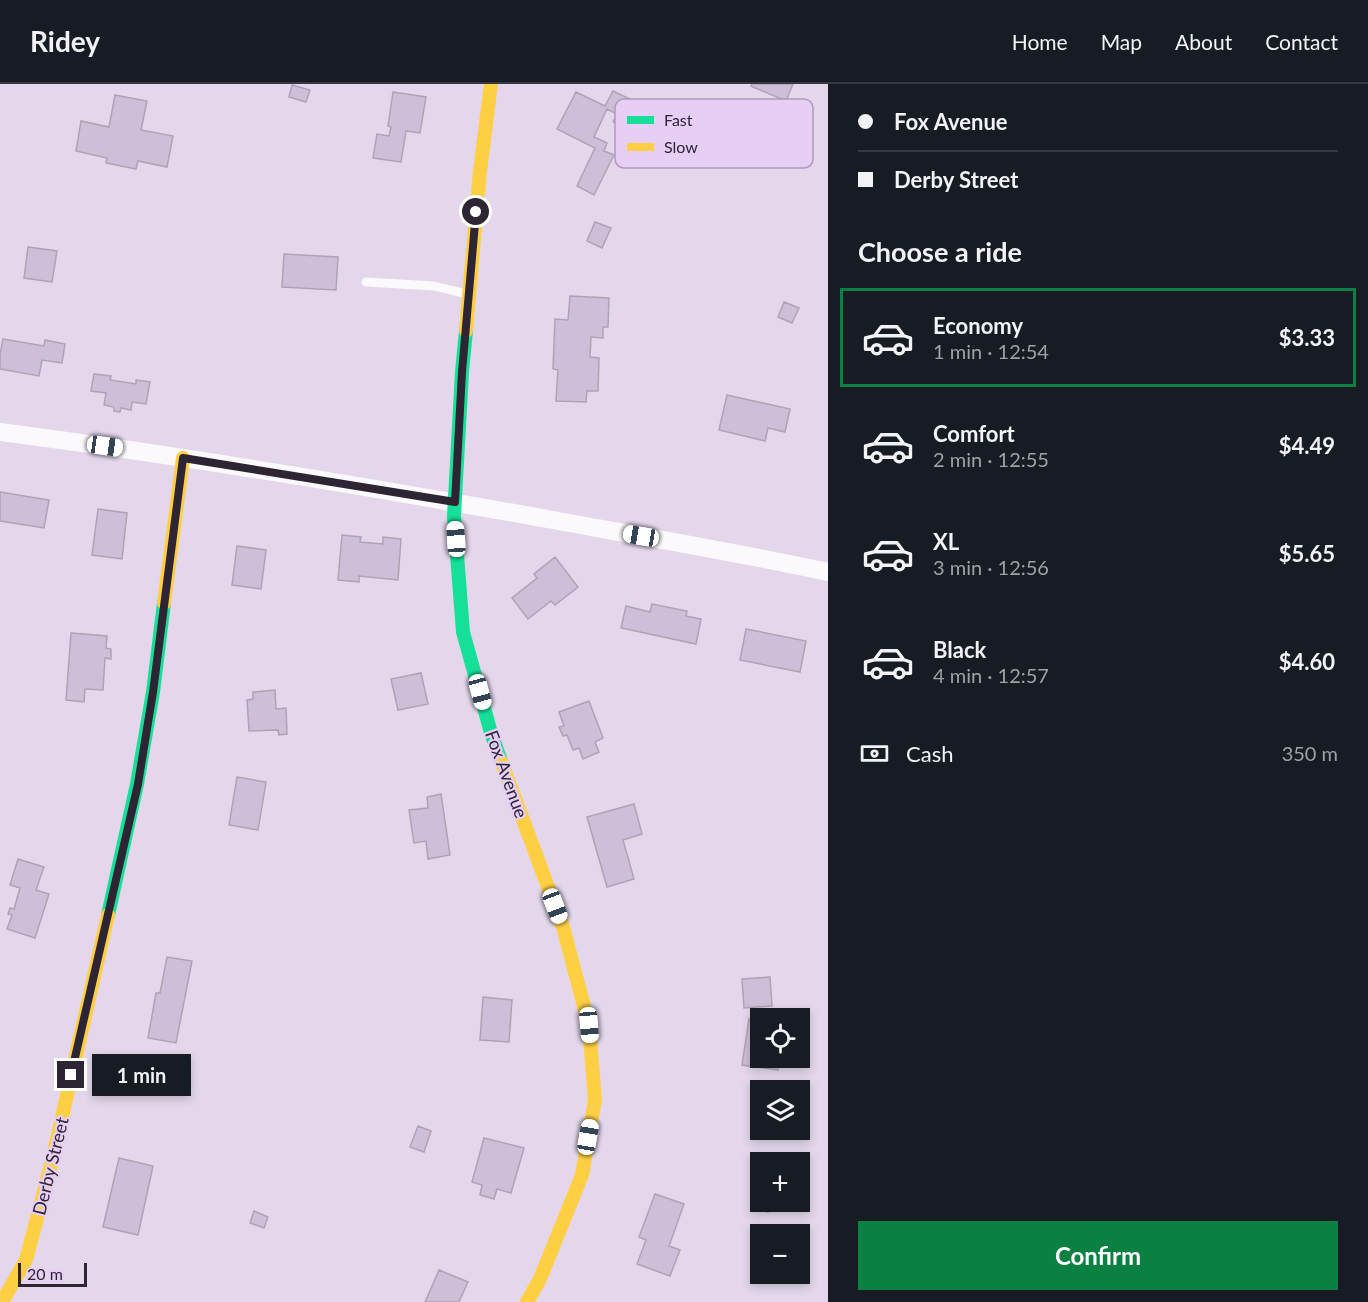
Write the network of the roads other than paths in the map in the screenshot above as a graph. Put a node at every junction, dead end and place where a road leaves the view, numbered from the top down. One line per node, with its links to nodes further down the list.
1 (491, 84): 3 (street, Fox Avenue)
2 (366, 282): 3 (lane)
3 (469, 294): 6 (street, Fox Avenue)
4 (0, 432): 5 (street)
5 (183, 458): 6 (street); 8 (street, Derby Street)
6 (455, 502): 7 (street); 9 (street, Fox Avenue)
7 (828, 572)
8 (2, 1302)
9 (527, 1302)

